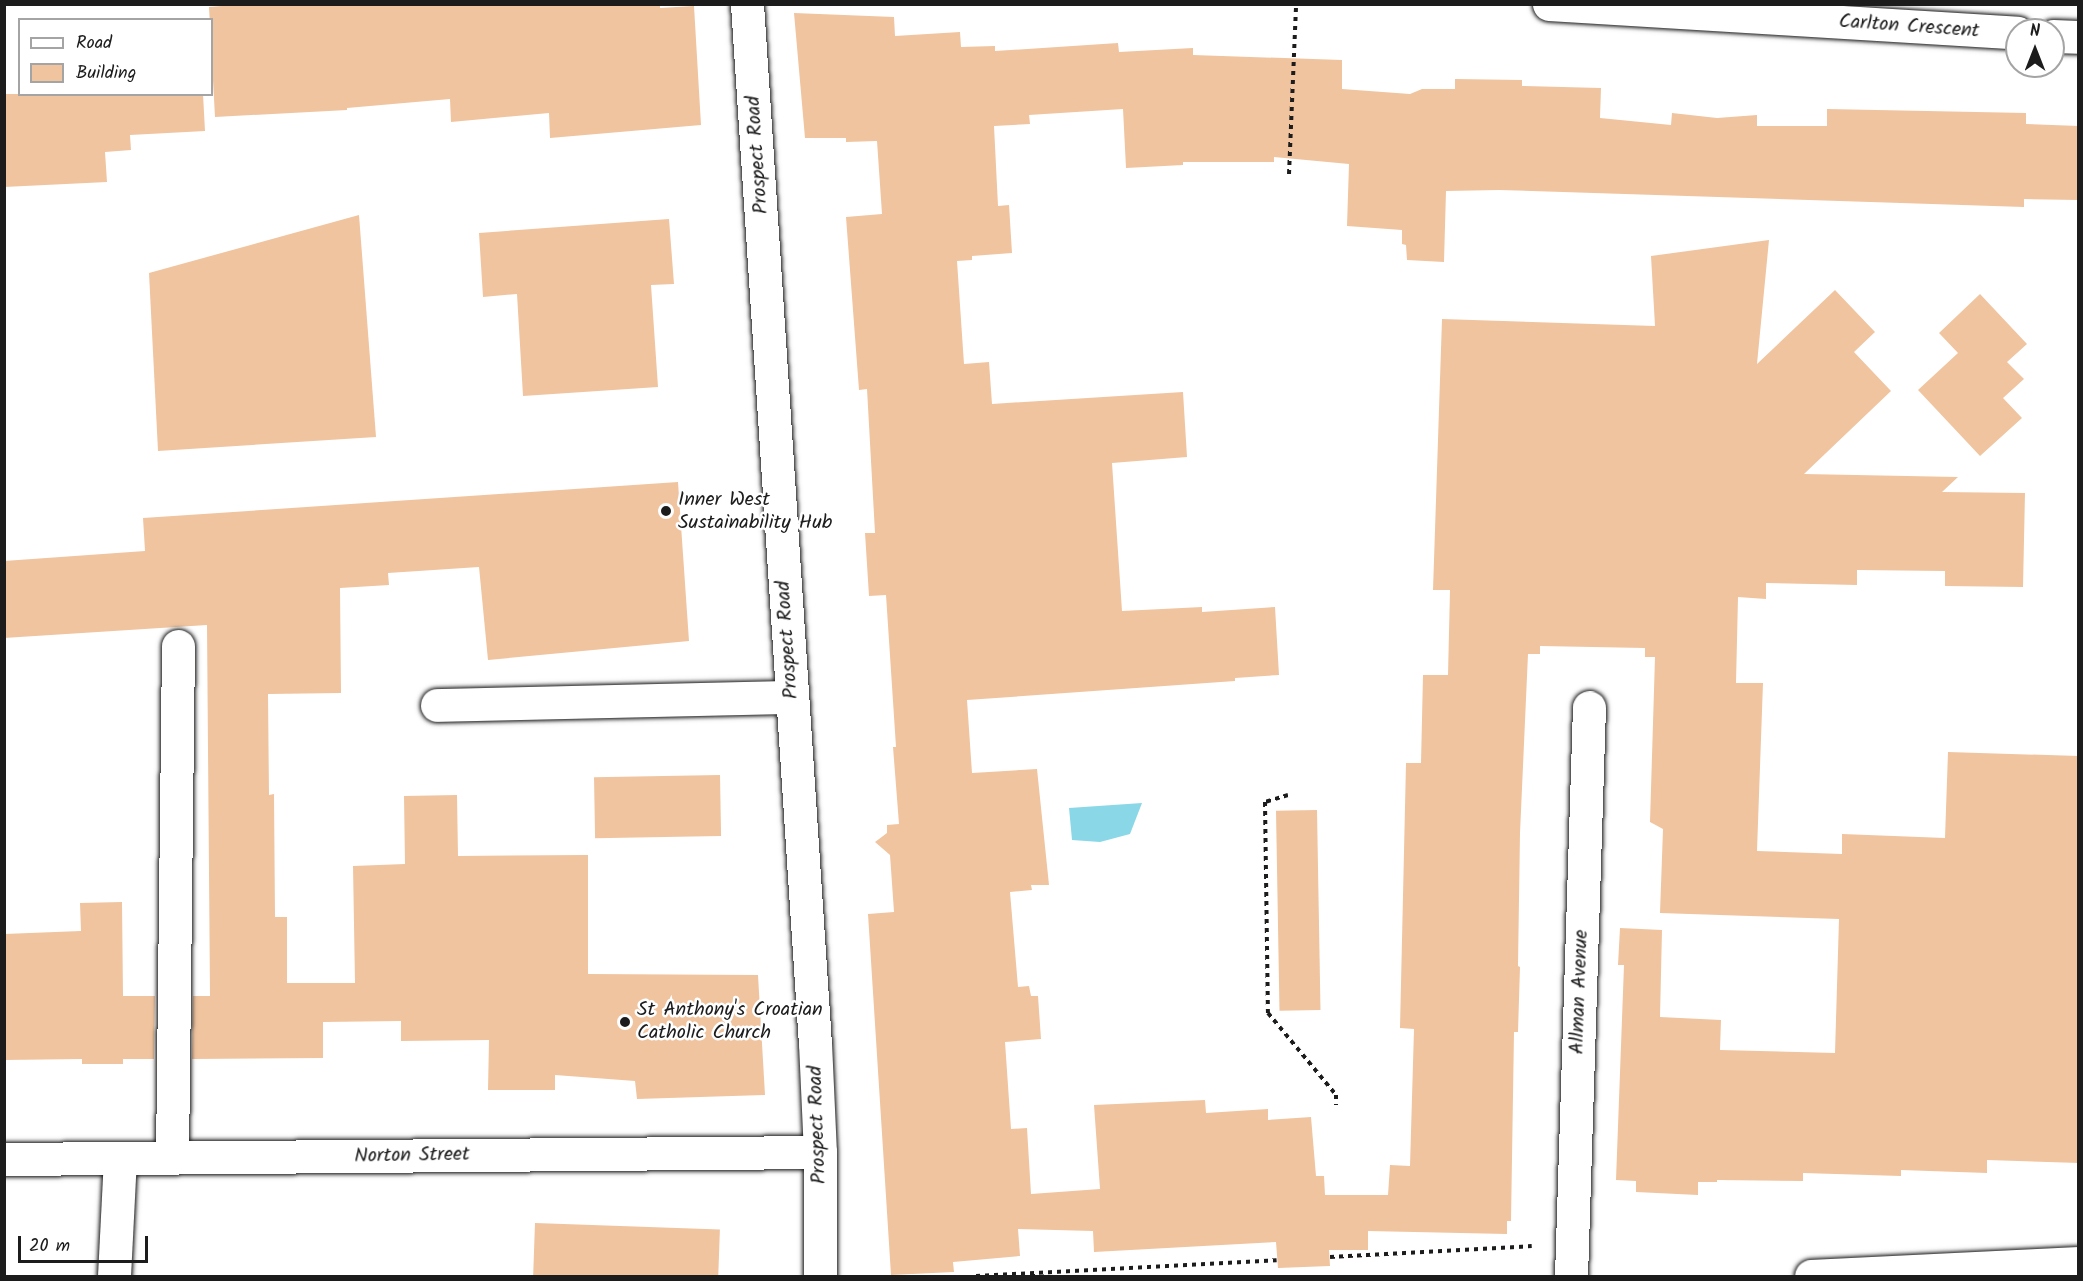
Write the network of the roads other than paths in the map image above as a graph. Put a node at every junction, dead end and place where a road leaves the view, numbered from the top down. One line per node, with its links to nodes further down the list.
1 (747, 4): 5 (street, Prospect Road)
2 (1549, 4): 3 (street, Carlton Crescent)
3 (2005, 32)
4 (178, 646): 9 (street)
5 (792, 697): 6 (street); 8 (street, Prospect Road)
6 (437, 705)
7 (1589, 707): 15 (street, Allman Avenue)
8 (820, 1152): 9 (street, Norton Street); 14 (street, Prospect Road)
9 (172, 1158): 11 (street, Norton Street)
10 (4, 1159): 11 (street, Norton Street)
11 (120, 1159): 13 (street)
12 (2079, 1263): 16 (street)
13 (114, 1276)
14 (820, 1276)
15 (1571, 1276)
16 (1811, 1276)

